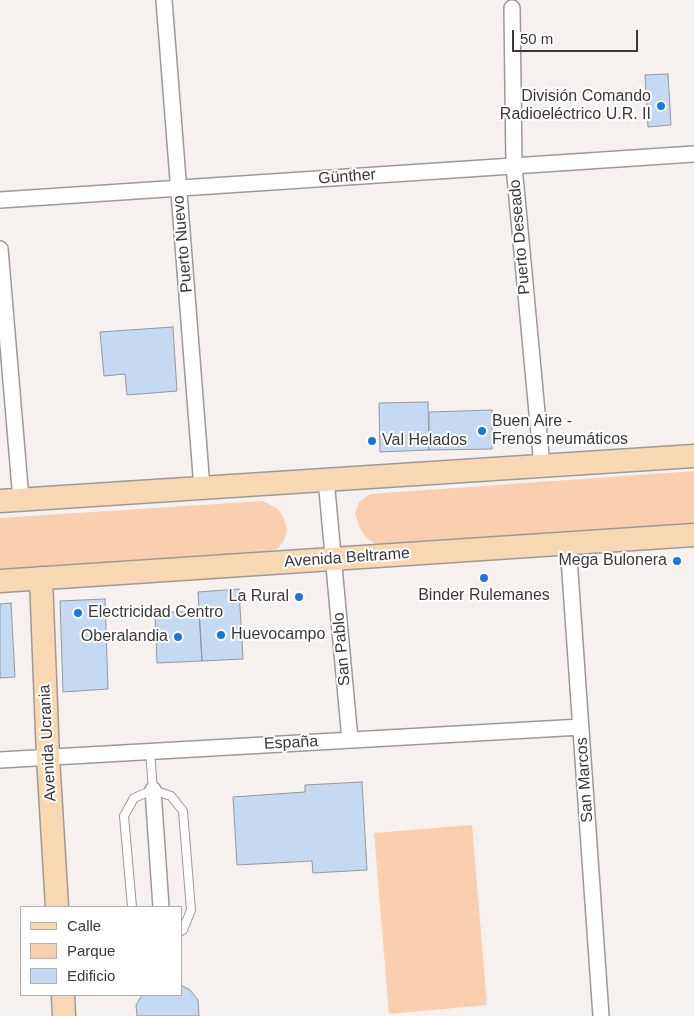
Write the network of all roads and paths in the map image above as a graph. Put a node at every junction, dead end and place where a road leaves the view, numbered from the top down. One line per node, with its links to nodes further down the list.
1 (164, 0): 5 (street, Puerto Nuevo)
2 (512, 8): 4 (street, Puerto Deseado)
3 (694, 154): 4 (street, Günther)
4 (514, 166): 5 (street, Günther); 9 (street, Puerto Deseado)
5 (178, 189): 6 (street, Günther); 11 (street, Puerto Nuevo)
6 (0, 200)
7 (0, 249): 12 (street)
8 (694, 456): 9 (main road)
9 (542, 466): 10 (main road)
10 (326, 479): 11 (main road); 15 (street, San Pablo)
11 (202, 488): 12 (main road)
12 (10, 500)
13 (694, 536): 14 (main road, Avenida Beltrame)
14 (568, 544): 15 (main road, Avenida Beltrame); 18 (street, San Marcos)
15 (334, 559): 16 (main road, Avenida Beltrame); 19 (street, San Pablo)
16 (41, 578): 17 (main road, Avenida Beltrame); 21 (main road, Avenida Ucrania)
17 (0, 580)
18 (581, 727): 19 (street, España); 30 (street, San Marcos)
19 (350, 740): 20 (street, España)
20 (150, 751): 21 (street, España); 23 (lane)
21 (48, 757): 22 (street, España); 24 (main road, Avenida Ucrania)
22 (0, 760)
23 (153, 790): 25 (lane); 26 (street); 27 (lane)
24 (57, 906)
25 (132, 906)
26 (161, 906)
27 (182, 930)
28 (63, 996): 29 (main road)
29 (64, 1016)
30 (601, 1016)

